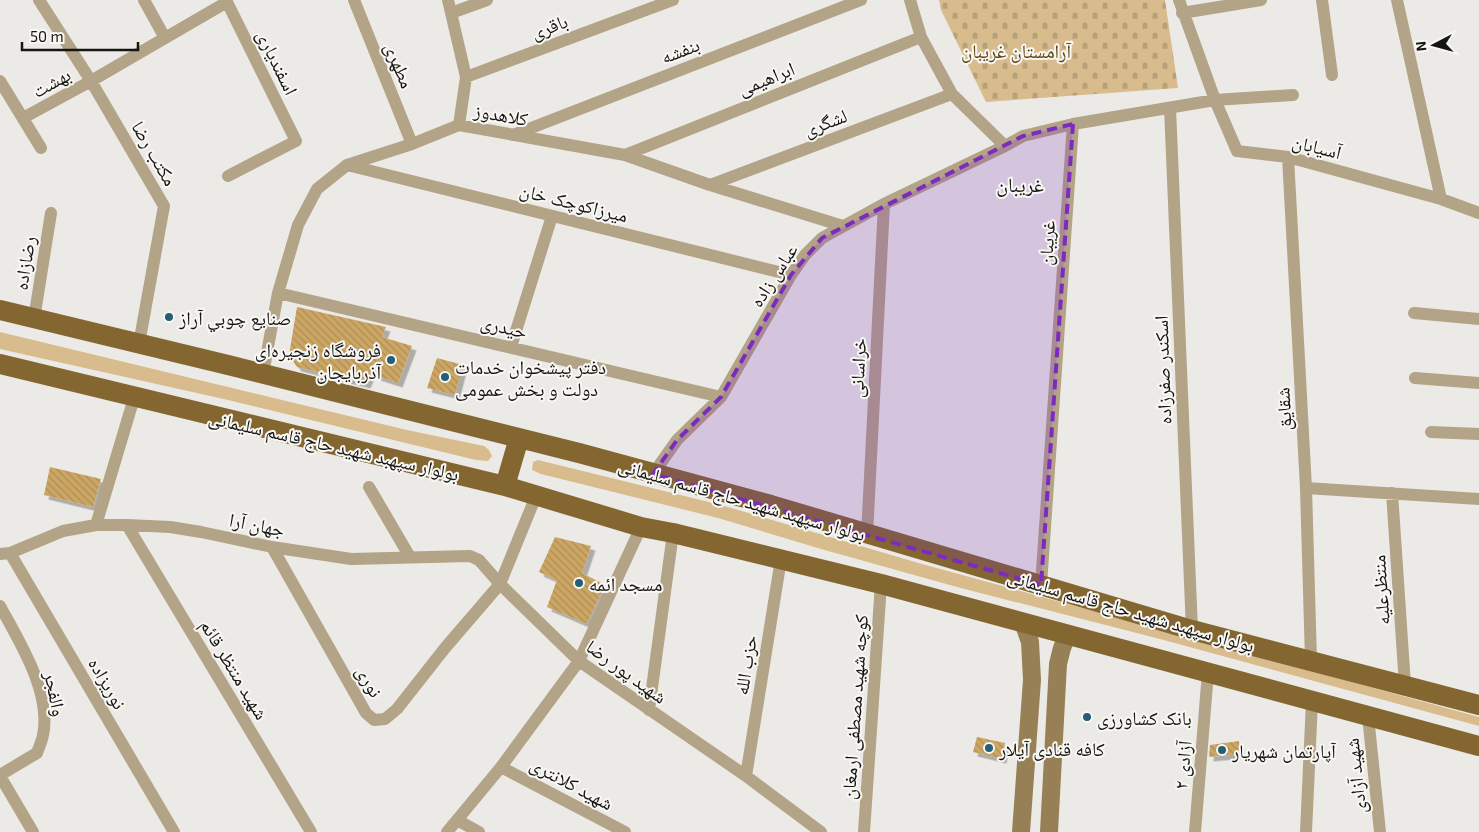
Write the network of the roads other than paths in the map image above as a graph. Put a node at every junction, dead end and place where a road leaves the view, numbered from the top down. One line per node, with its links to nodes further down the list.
1 (39, 0): 20 (street, مکتب رضا)
2 (144, 0): 16 (street)
3 (354, 0): 29 (street, مطهری)
4 (487, 0): 13 (street)
5 (673, 0): 18 (street, باقری)
6 (861, 0): 28 (street, بنفشه)
7 (910, 0): 15 (street)
8 (1179, 0): 14 (street)
9 (1261, 0): 14 (street)
10 (1322, 0): 17 (street)
11 (1397, 0): 37 (street)
12 (226, 1): 16 (street, بهشت); 35 (street, اسفندیاری)
13 (450, 6): 18 (street)
14 (1182, 13): 23 (street)
15 (921, 36): 21 (street); 32 (street, ابراهیمی)
16 (166, 38): 20 (street, بهشت)
17 (1332, 75)
18 (466, 77): 27 (street)
19 (0, 81): 25 (street)
20 (91, 81): 25 (street, بهشت); 49 (street, مکتب رضا)
21 (952, 94): 30 (street); 36 (street, لشگری)
22 (1293, 95): 23 (street)
23 (1215, 100): 24 (street); 33 (street, آسیابان)
24 (1170, 108): 26 (street); 81 (street, اسکندر صفرزاده)
25 (23, 118): 31 (street)
26 (1073, 124): 30 (street); 78 (street, غریبان)
27 (459, 125): 28 (street, کلاهدوز); 29 (street, کلاهدوز)
28 (513, 135): 32 (street, کلاهدوز)
29 (412, 144): 34 (street, کلاهدوز)
30 (1005, 146): 38 (street, عباس زاده)
31 (41, 148)
32 (625, 155): 36 (street, کلاهدوز)
33 (1288, 157): 37 (street, آسیابان); 63 (street, شقایق)
34 (347, 165): 41 (street, میرزاکوچک خان); 44 (street, کلاهدوز)
35 (228, 176)
36 (710, 185): 42 (street, کلاهدوز)
37 (1440, 198): 40 (street, آسیابان)
38 (884, 204): 42 (street, عباس زاده); 71 (street, خراسانی)
39 (51, 213): 48 (street, رضازاده)
40 (1479, 213)
41 (552, 216): 43 (street, میرزاکوچک خان); 50 (street)
42 (843, 226): 43 (street, عباس زاده)
43 (792, 275): 56 (street, عباس زاده)
44 (278, 293): 50 (street, حیدری); 52 (street, کلاهدوز)
45 (0, 310): 48 (main road, بولوار سپهبد شهید حاج قاسم سلیمانی)
46 (1414, 313): 47 (street)
47 (1479, 318)
48 (34, 319): 49 (main road, بولوار سپهبد شهید حاج قاسم سلیمانی)
49 (139, 344): 52 (main road, بولوار سپهبد شهید حاج قاسم سلیمانی)
50 (511, 347): 56 (street, حیدری)
51 (0, 364): 55 (main road, بولوار سپهبد شهید حاج قاسم سلیمانی)
52 (263, 374): 59 (main road, بولوار سپهبد شهید حاج قاسم سلیمانی)
53 (1415, 378): 54 (street)
54 (1479, 384)
55 (134, 398): 61 (main road, بولوار سپهبد شهید حاج قاسم سلیمانی); 67 (street)
56 (721, 398): 60 (street, عباس زاده)
57 (1431, 432): 58 (street)
58 (1479, 434)
59 (519, 438): 60 (main road, بولوار سپهبد شهید حاج قاسم سلیمانی); 61 (main road)
60 (653, 474): 71 (main road, بولوار سپهبد شهید حاج قاسم سلیمانی)
61 (505, 486): 65 (main road, بولوار سپهبد شهید حاج قاسم سلیمانی)
62 (369, 487): 74 (street)
63 (1306, 488): 64 (street); 83 (street, شقایق)
64 (1392, 493): 66 (street); 88 (street, منتظرعلیه)
65 (536, 496): 69 (main road, بولوار سپهبد شهید حاج قاسم سلیمانی); 76 (street)
66 (1479, 498)
67 (96, 525): 68 (street, جهان آرا); 73 (street, جهان آرا)
68 (127, 525): 72 (street, جهان آرا); 100 (street, شهید منتظر قائم)
69 (641, 527): 70 (main road, بولوار سپهبد شهید حاج قاسم سلیمانی); 84 (street)
70 (673, 533): 75 (main road, بولوار سپهبد شهید حاج قاسم سلیمانی); 91 (street)
71 (867, 535): 78 (main road, بولوار سپهبد شهید حاج قاسم سلیمانی)
72 (272, 547): 74 (street, جهان آرا); 76 (street, نوری)
73 (5, 553): 99 (street, نوریزاده)
74 (410, 557): 76 (street, جهان آرا)
75 (781, 558): 77 (main road, بولوار سپهبد شهید حاج قاسم سلیمانی); 96 (street, حزب الله)
76 (500, 584): 84 (street, شهید پور رضا)
77 (881, 584): 80 (main road, بولوار سپهبد شهید حاج قاسم سلیمانی); 105 (street, کوچه شهید مصطفی ارمغان)
78 (1042, 585): 81 (main road, بولوار سپهبد شهید حاج قاسم سلیمانی)
79 (0, 606): 95 (street, والفجر)
80 (1022, 622): 82 (main road, بولوار سپهبد شهید حاج قاسم سلیمانی); 87 (main road)
81 (1192, 630): 83 (main road, بولوار سپهبد شهید حاج قاسم سلیمانی)
82 (1068, 634): 85 (main road, بولوار سپهبد شهید حاج قاسم سلیمانی); 86 (main road)
83 (1311, 660): 88 (main road, بولوار سپهبد شهید حاج قاسم سلیمانی)
84 (579, 661): 91 (street, شهید پور رضا); 94 (street)
85 (1208, 672): 89 (main road, بولوار سپهبد شهید حاج قاسم سلیمانی); 108 (street, آزادی ۲)
86 (1057, 679): 87 (main road); 107 (main road)
87 (1032, 680): 106 (main road)
88 (1405, 685): 90 (main road, بولوار سپهبد شهید حاج قاسم سلیمانی)
89 (1312, 701): 92 (main road, بولوار سپهبد شهید حاج قاسم سلیمانی); 109 (street)
90 (1479, 705)
91 (649, 710): 96 (street, شهید پور رضا)
92 (1368, 716): 93 (main road, بولوار سپهبد شهید حاج قاسم سلیمانی); 110 (street, شهید آزادی)
93 (1479, 746)
94 (501, 767): 97 (street); 103 (street, شهید کلانتری)
95 (0, 776): 98 (street)
96 (746, 776): 104 (street, شهید پور رضا)
97 (456, 820): 101 (street); 102 (street)
98 (33, 832)
99 (174, 832)
100 (311, 832)
101 (447, 832)
102 (479, 832)
103 (625, 832)
104 (821, 832)
105 (864, 832)
106 (1021, 832)
107 (1049, 832)
108 (1195, 832)
109 (1306, 832)
110 (1380, 832)

